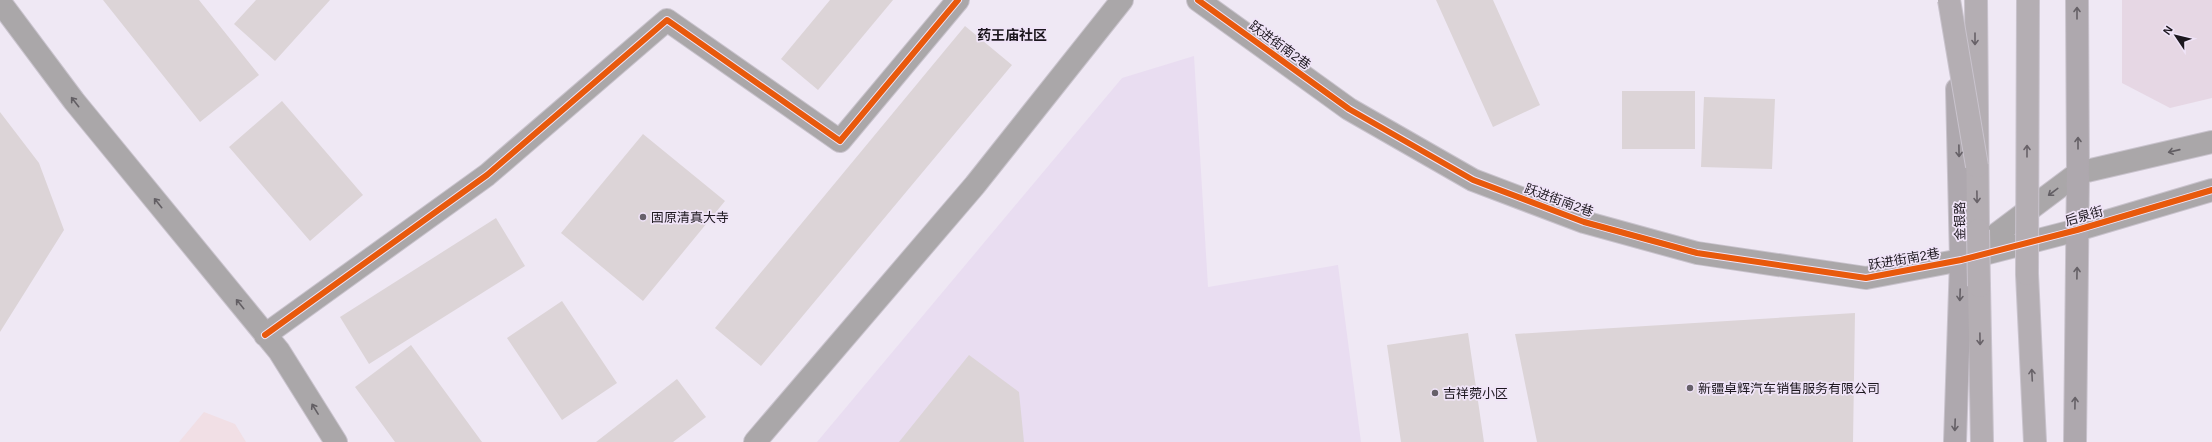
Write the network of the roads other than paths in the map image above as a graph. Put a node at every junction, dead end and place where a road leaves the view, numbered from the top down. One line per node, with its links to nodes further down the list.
1 (958, 0): 16 (street)
2 (1122, 0): 18 (street)
3 (1198, 0): 15 (street, 跃进街南2巷)
4 (1949, 0): 11 (highway, bridge)
5 (1955, 0): 15 (main road, 金银路, one-way to 15)
6 (1976, 0): 11 (highway, one-way to 11, bridge)
7 (2077, 0): 12 (main road, one-way to 7)
8 (0, 2): 16 (street, one-way to 8)
9 (2029, 2): 21 (highway, one-way to 9, bridge)
10 (2212, 142): 12 (street, one-way to 12)
11 (1977, 166): 20 (highway, one-way to 20, bridge)
12 (2078, 173): 14 (main road); 15 (street, one-way to 15)
13 (2212, 190): 14 (street, 后泉街)
14 (2078, 230): 15 (street, 后泉街); 22 (main road, one-way to 14)
15 (1962, 260): 19 (main road, 金银路, one-way to 19)
16 (265, 335): 17 (street, one-way to 16)
17 (336, 442)
18 (755, 442)
19 (1955, 442)
20 (1982, 442)
21 (2035, 442)
22 (2075, 442)

